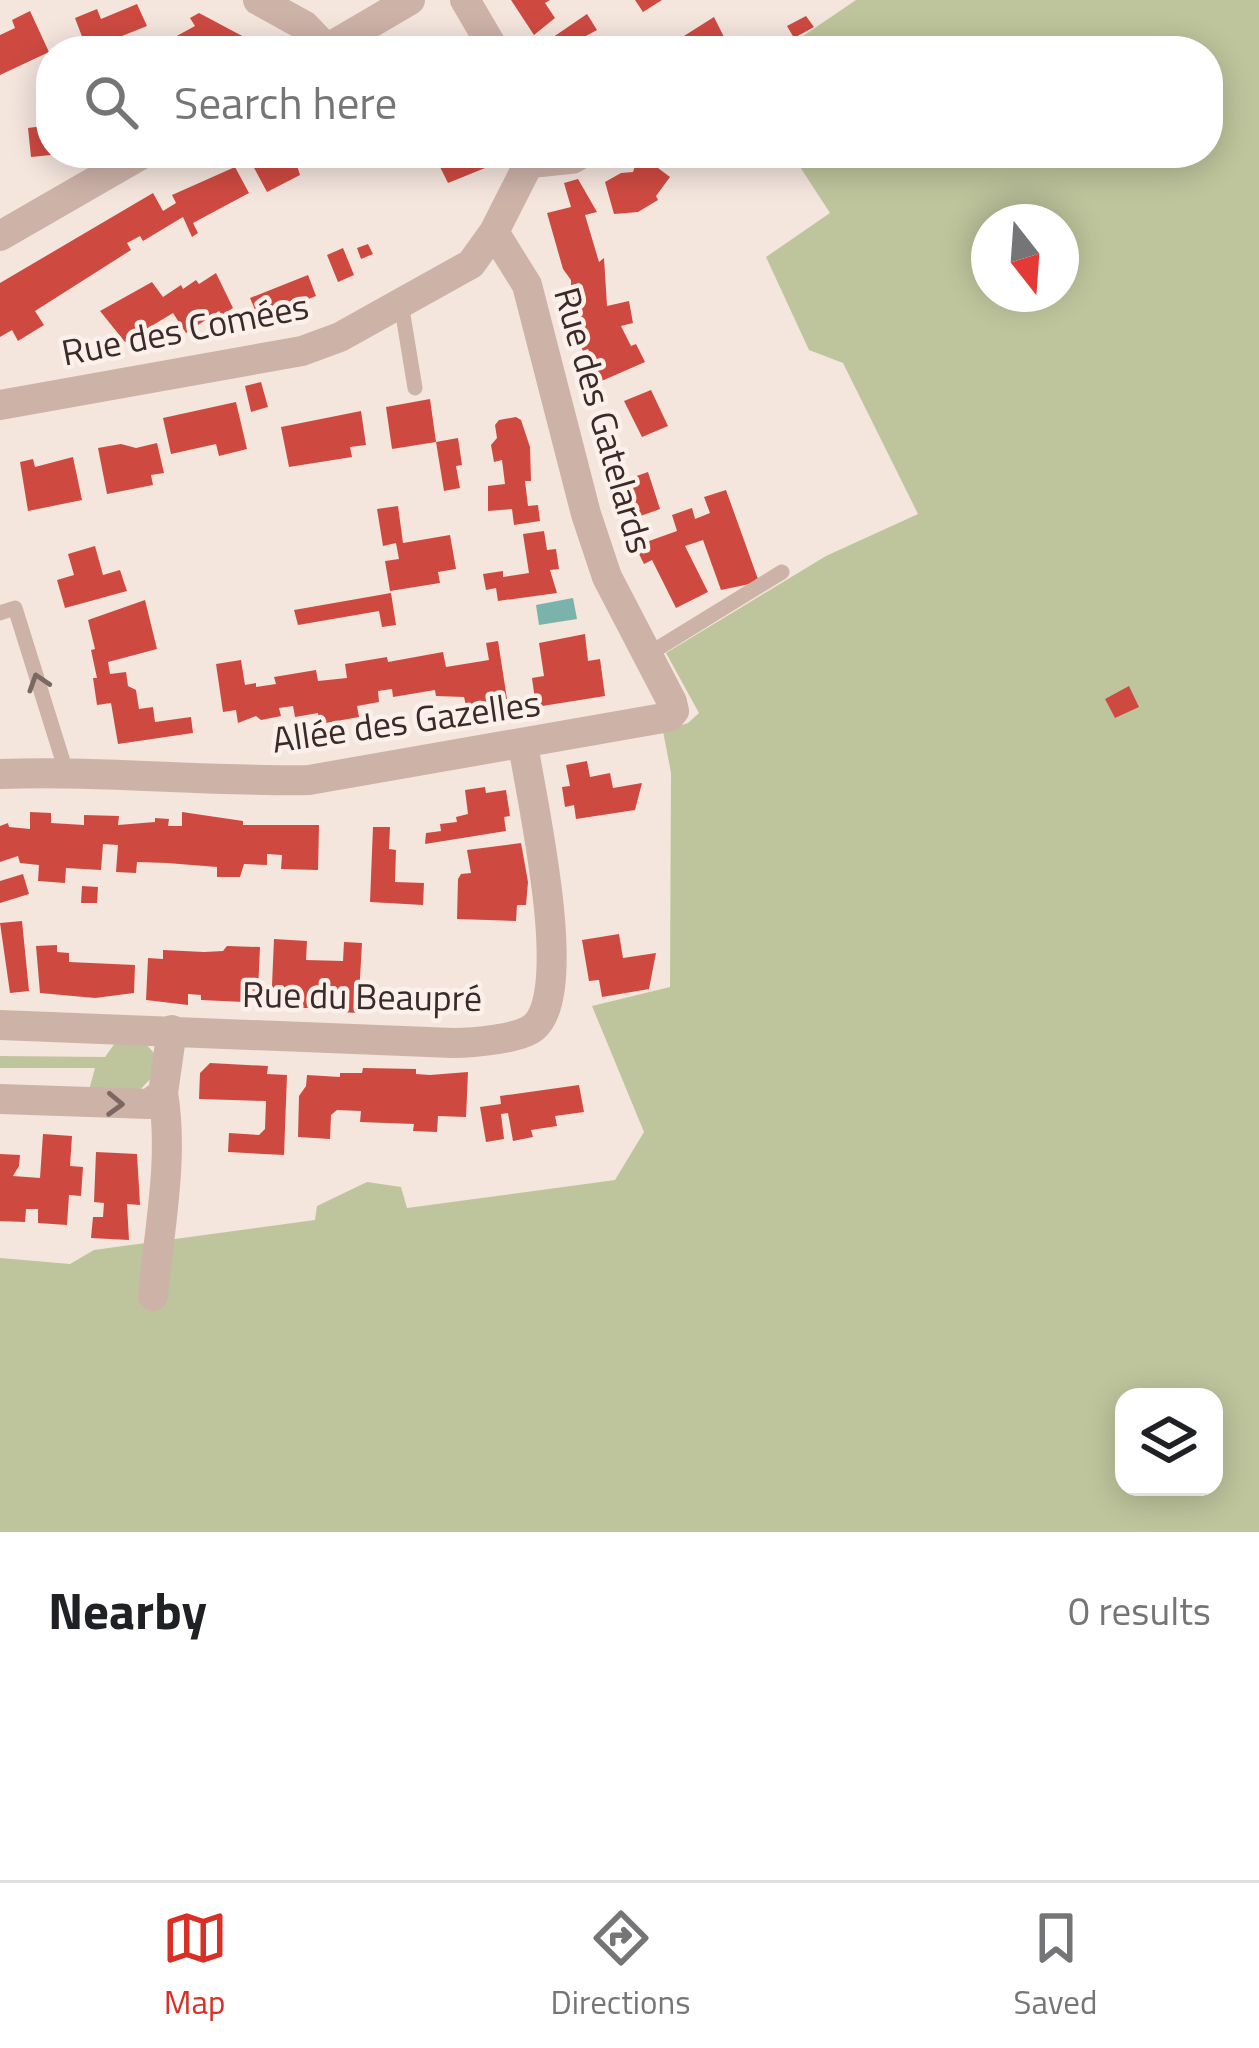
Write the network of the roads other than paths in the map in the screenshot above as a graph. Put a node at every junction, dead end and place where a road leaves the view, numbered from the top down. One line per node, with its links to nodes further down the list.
1 (258, 0): 4 (street)
2 (410, 0): 5 (street)
3 (466, 0): 6 (street)
4 (313, 36)
5 (349, 36)
6 (486, 36)
7 (118, 168): 10 (street)
8 (527, 168): 9 (street)
9 (494, 232): 11 (street, Rue des Comées); 16 (street, Rue des Gatelards)
10 (0, 236)
11 (401, 303): 12 (lane); 13 (street, Rue des Comées)
12 (415, 388)
13 (0, 406)
14 (782, 572): 16 (lane)
15 (0, 613): 19 (lane, one-way to 15)
16 (647, 655): 17 (street, Rue des Gatelards)
17 (674, 711): 18 (street, Allée des Gazelles)
18 (523, 744): 19 (street, Allée des Gazelles); 22 (street, Rue du Beaupré)
19 (66, 771): 20 (street, Allée des Gazelles)
20 (0, 774)
21 (0, 1025): 22 (street, Rue du Beaupré)
22 (172, 1030): 23 (street)
23 (163, 1093): 24 (street, one-way to 23); 25 (street)
24 (0, 1099)
25 (153, 1296)

